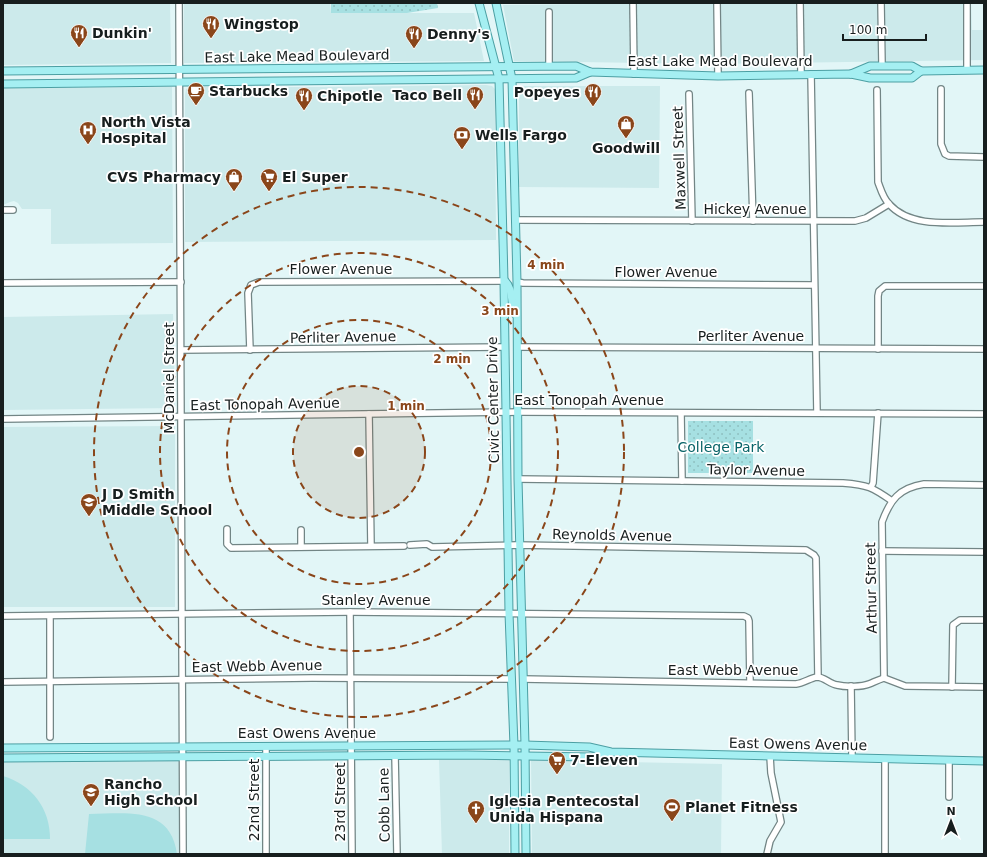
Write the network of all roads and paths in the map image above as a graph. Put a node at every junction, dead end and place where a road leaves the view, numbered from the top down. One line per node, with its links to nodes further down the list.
1 (179, 3): 15 (street, McDaniel Street)
2 (479, 3): 12 (main road, Civic Center Drive)
3 (496, 3): 13 (main road, Civic Center Drive)
4 (633, 3): 22 (street)
5 (717, 3): 26 (street)
6 (800, 3): 23 (street)
7 (881, 3): 11 (street)
8 (966, 3): 17 (street)
9 (549, 12): 10 (street)
10 (549, 66): 13 (main road, East Lake Mead Boulevard); 21 (main road, East Lake Mead Boulevard)
11 (882, 66): 16 (main road, East Lake Mead Boulevard); 25 (main road, East Lake Mead Boulevard)
12 (496, 67): 13 (main road, East Lake Mead Boulevard); 14 (main road, East Lake Mead Boulevard); 27 (main road, Civic Center Drive)
13 (509, 67): 28 (main road, Civic Center Drive)
14 (327, 69): 15 (main road, East Lake Mead Boulevard); 29 (main road)
15 (180, 70): 20 (main road, East Lake Mead Boulevard); 30 (street, McDaniel Street)
16 (921, 70): 17 (main road, East Lake Mead Boulevard); 25 (main road, East Lake Mead Boulevard)
17 (968, 70): 18 (main road, East Lake Mead Boulevard)
18 (984, 70)
19 (3, 71): 20 (main road, East Lake Mead Boulevard)
20 (70, 71): 31 (main road)
21 (590, 72): 22 (main road, East Lake Mead Boulevard); 28 (main road, East Lake Mead Boulevard)
22 (634, 74): 26 (main road, East Lake Mead Boulevard)
23 (801, 74): 24 (main road, East Lake Mead Boulevard); 26 (main road, East Lake Mead Boulevard)
24 (811, 74): 25 (main road, East Lake Mead Boulevard); 44 (street)
25 (851, 74)
26 (718, 76)
27 (499, 79): 28 (main road, East Lake Mead Boulevard); 29 (main road, East Lake Mead Boulevard); 46 (main road, Civic Center Drive)
28 (512, 79): 41 (main road, Civic Center Drive)
29 (328, 80): 30 (main road, East Lake Mead Boulevard)
30 (180, 82): 31 (main road, East Lake Mead Boulevard); 48 (street, McDaniel Street)
31 (91, 83): 32 (main road, East Lake Mead Boulevard)
32 (3, 84)
33 (941, 89): 37 (street)
34 (877, 90): 38 (street)
35 (749, 93): 43 (street)
36 (689, 94): 42 (street, Maxwell Street)
37 (984, 157)
38 (888, 204): 44 (street, Hickey Avenue); 45 (street)
39 (3, 210): 40 (street)
40 (13, 210)
41 (515, 220): 42 (street, Hickey Avenue); 49 (main road, Civic Center Drive)
42 (692, 221): 43 (street, Hickey Avenue)
43 (753, 221): 44 (street, Hickey Avenue)
44 (813, 222): 51 (street)
45 (984, 222)
46 (504, 248): 47 (main road, Civic Center Drive); 49 (main road)
47 (504, 281): 53 (main road); 54 (main road, Civic Center Drive); 60 (street, Flower Avenue)
48 (181, 282): 50 (street); 59 (street, McDaniel Street)
49 (517, 282): 51 (street, Flower Avenue); 53 (main road, Civic Center Drive)
50 (3, 283)
51 (814, 285): 56 (street)
52 (984, 286): 57 (street)
53 (517, 317): 55 (main road, Civic Center Drive)
54 (505, 347): 60 (street, Perliter Avenue); 61 (main road, Civic Center Drive)
55 (517, 347): 56 (street, Perliter Avenue); 62 (main road, Civic Center Drive)
56 (816, 348): 57 (street, Perliter Avenue); 64 (street)
57 (878, 349): 58 (street, Perliter Avenue)
58 (984, 349)
59 (181, 350): 60 (street, Perliter Avenue); 68 (street, McDaniel Street)
60 (250, 350)
61 (506, 412): 62 (street, East Tonopah Avenue); 66 (street, East Tonopah Avenue); 80 (main road, Civic Center Drive)
62 (518, 412): 63 (street, East Tonopah Avenue); 70 (main road, Civic Center Drive)
63 (681, 413): 64 (street, East Tonopah Avenue); 71 (street)
64 (817, 413): 65 (street, East Tonopah Avenue)
65 (878, 413): 67 (street, East Tonopah Avenue); 73 (street)
66 (369, 414): 68 (street, East Tonopah Avenue); 78 (street)
67 (984, 414)
68 (181, 417): 69 (street, East Tonopah Avenue); 86 (street, McDaniel Street)
69 (3, 419)
70 (518, 479): 71 (street, Taylor Avenue); 81 (main road, Civic Center Drive)
71 (682, 481): 73 (street, Taylor Avenue)
72 (984, 485): 74 (street)
73 (871, 488): 74 (street, Taylor Avenue)
74 (892, 501): 83 (street, Arthur Street)
75 (227, 529): 82 (street)
76 (301, 530): 82 (street)
77 (410, 545): 80 (street, Reynolds Avenue)
78 (371, 546): 79 (street); 82 (street)
79 (404, 546)
80 (508, 546): 81 (street, Reynolds Avenue); 87 (main road, Civic Center Drive)
81 (520, 546): 88 (main road, Civic Center Drive); 92 (street, Reynolds Avenue)
82 (301, 547)
83 (882, 551): 84 (street); 94 (street, Arthur Street)
84 (984, 552)
85 (350, 612): 86 (street, Stanley Avenue); 87 (street, Stanley Avenue); 93 (street, 23rd Street)
86 (182, 613): 90 (street, Stanley Avenue); 95 (street, McDaniel Street)
87 (509, 613): 88 (street, Stanley Avenue); 96 (main road, Civic Center Drive)
88 (522, 613): 97 (main road, Civic Center Drive); 100 (street, Stanley Avenue)
89 (3, 616): 90 (street, Stanley Avenue)
90 (50, 616): 99 (street)
91 (984, 620): 102 (street)
92 (818, 677): 100 (street, East Webb Avenue); 101 (street, East Webb Avenue)
93 (351, 678): 95 (street, East Webb Avenue); 96 (street, East Webb Avenue); 110 (street, 23rd Street)
94 (884, 678): 101 (street, East Webb Avenue); 102 (street)
95 (183, 679): 99 (street, East Webb Avenue); 111 (street, McDaniel Street)
96 (511, 679): 108 (main road, Civic Center Drive)
97 (523, 679): 100 (street, East Webb Avenue); 109 (main road, Civic Center Drive)
98 (3, 682): 99 (street, East Webb Avenue)
99 (50, 682): 104 (street)
100 (750, 683)
101 (851, 686): 117 (street)
102 (952, 687): 103 (street)
103 (984, 687)
104 (50, 737)
105 (266, 746): 110 (main road, East Owens Avenue); 111 (main road, East Owens Avenue); 113 (street, 22nd Street)
106 (3, 748): 107 (main road, East Owens Avenue)
107 (115, 748): 111 (main road, East Owens Avenue); 116 (main road)
108 (514, 750): 109 (main road, East Owens Avenue); 110 (main road, East Owens Avenue); 112 (main road, East Owens Avenue); 126 (main road, Civic Center Drive)
109 (525, 750): 114 (main road, East Owens Avenue); 127 (main road, Civic Center Drive)
110 (351, 751): 112 (main road, East Owens Avenue); 113 (main road, East Owens Avenue); 124 (street, 23rd Street)
111 (183, 752): 113 (main road, East Owens Avenue); 116 (main road, East Owens Avenue); 122 (street, McDaniel Street)
112 (395, 755): 125 (street, Cobb Lane)
113 (266, 756): 123 (street, 22nd Street)
114 (770, 756): 117 (main road, East Owens Avenue); 128 (street)
115 (3, 758): 116 (main road, East Owens Avenue)
116 (106, 758)
117 (852, 758): 118 (main road, East Owens Avenue)
118 (885, 759): 119 (main road, East Owens Avenue); 129 (street)
119 (949, 760): 120 (main road, East Owens Avenue); 121 (street)
120 (984, 761)
121 (949, 797)
122 (183, 854)
123 (266, 854)
124 (352, 854)
125 (397, 854)
126 (515, 854)
127 (526, 854)
128 (768, 854)
129 (885, 854)

